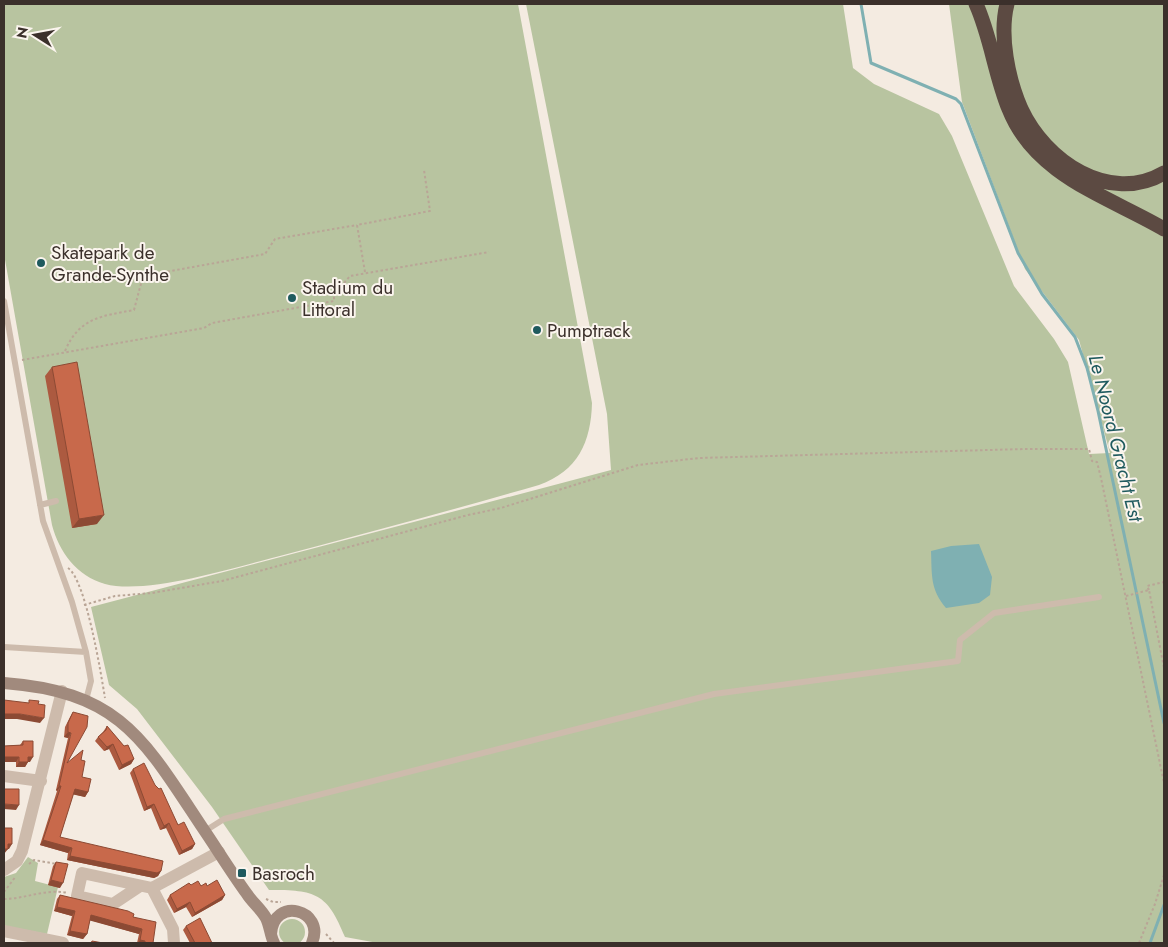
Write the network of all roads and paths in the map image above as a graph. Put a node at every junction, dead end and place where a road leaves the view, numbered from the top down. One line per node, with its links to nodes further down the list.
1 (976, 4): 6 (highway)
2 (1006, 4): 4 (highway)
3 (424, 170): 5 (path)
4 (1164, 173)
5 (357, 225): 8 (path); 10 (path)
6 (1164, 229)
7 (489, 252): 8 (path)
8 (365, 272): 10 (path)
9 (4, 301): 11 (lane)
10 (65, 352): 11 (path)
11 (14, 360): 13 (lane)
12 (56, 501): 13 (lane)
13 (40, 505): 14 (lane)
14 (58, 565): 19 (path); 21 (lane)
15 (1164, 582): 16 (path)
16 (1149, 590): 17 (path); 22 (path)
17 (1127, 596): 19 (path); 29 (path)
18 (1099, 597): 30 (lane)
19 (84, 605): 25 (path)
20 (4, 647): 21 (lane)
21 (86, 652): 26 (lane)
22 (1164, 668)
23 (4, 683): 24 (street)
24 (62, 691): 26 (street); 28 (street)
25 (105, 698)
26 (86, 700): 30 (street)
27 (4, 776): 28 (street)
28 (40, 781): 34 (street)
29 (1164, 784)
30 (205, 831): 31 (street)
31 (219, 852): 37 (street); 41 (street)
32 (62, 866): 33 (path)
33 (26, 867)
34 (4, 870)
35 (21, 872): 38 (path)
36 (1164, 875): 48 (path)
37 (146, 887): 39 (street); 39 (street); 47 (street)
38 (4, 892)
39 (77, 895): 40 (path)
40 (4, 899)
41 (254, 903): 42 (street); 44 (street)
42 (282, 913): 44 (street); 45 (street)
43 (4, 931): 46 (street)
44 (272, 938)
45 (315, 941)
46 (63, 943)
47 (174, 943)
48 (1139, 943)

